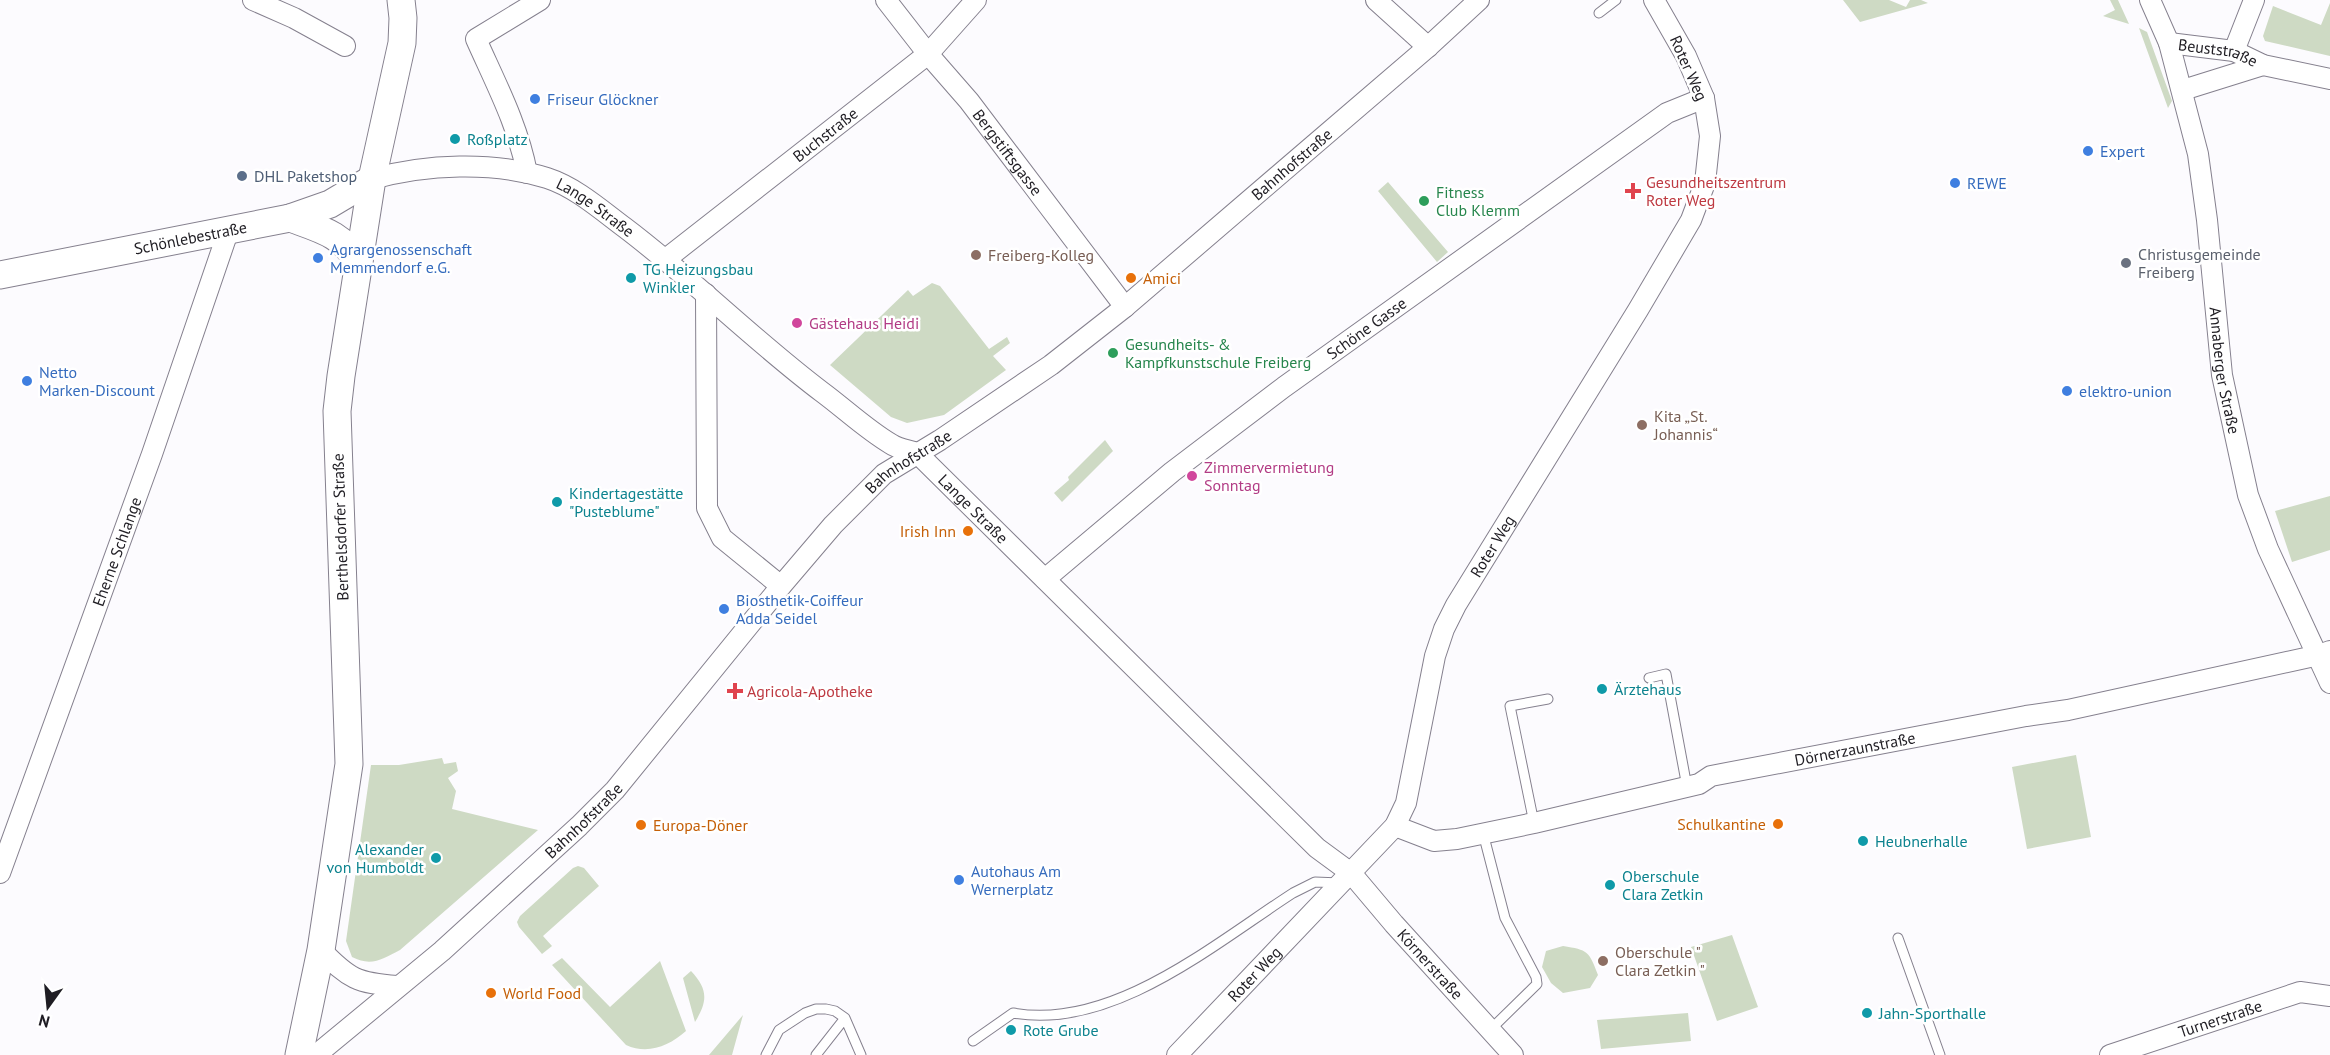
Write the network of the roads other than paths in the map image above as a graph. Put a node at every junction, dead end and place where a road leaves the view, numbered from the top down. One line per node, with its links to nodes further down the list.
1 (254, 0): 14 (street)
2 (401, 0): 23 (street, Berthelsdorfer Straße)
3 (540, 0): 22 (street)
4 (886, 0): 17 (street, Bergstiftsgasse)
5 (976, 0): 17 (street, Buchstraße)
6 (1376, 0): 15 (street)
7 (1479, 0): 15 (street, Bahnhofstraße)
8 (1616, 0): 12 (lane)
9 (1654, 0): 21 (street, Roter Weg)
10 (2150, 0): 13 (street, Annaberger Straße)
11 (2254, 0): 16 (street)
12 (1599, 13)
13 (2169, 43): 16 (street, Beuststraße); 20 (street, Annaberger Straße)
14 (345, 46)
15 (1428, 46): 30 (street, Bahnhofstraße)
16 (2234, 51): 18 (street, Beuststraße)
17 (928, 54): 26 (street, Buchstraße); 30 (street, Bergstiftsgasse)
18 (2264, 66): 19 (street, Beuststraße); 20 (street, Beuststraße)
19 (2330, 79)
20 (2183, 90): 34 (street, Annaberger Straße)
21 (1704, 98): 32 (street, Schöne Gasse); 40 (street, Roter Weg)
22 (527, 173): 23 (street, Lange Straße); 26 (street, Lange Straße)
23 (372, 179): 24 (street, Schönlebestraße); 27 (street, Berthelsdorfer Straße)
24 (290, 218): 25 (street, Schönlebestraße); 27 (street)
25 (229, 229): 28 (street, Schönlebestraße); 42 (street, Eherne Schlange)
26 (666, 259): 29 (street, Lange Straße)
27 (359, 263): 45 (street, Berthelsdorfer Straße)
28 (0, 275)
29 (706, 294): 31 (street, Lange Straße); 33 (street)
30 (1125, 307): 31 (street, Bahnhofstraße)
31 (916, 453): 32 (street, Lange Straße); 33 (street, Bahnhofstraße)
32 (1044, 579): 43 (street, Lange Straße)
33 (781, 586): 46 (street, Bahnhofstraße)
34 (2324, 653): 36 (street, Annaberger Straße); 38 (street, Dörnerzaunstraße)
35 (1649, 678): 38 (lane)
36 (2330, 683)
37 (1548, 699): 39 (lane)
38 (1687, 787): 39 (street, Dörnerzaunstraße)
39 (1534, 823): 41 (street, Dörnerzaunstraße)
40 (1395, 826): 41 (street, Dörnerzaunstraße); 43 (street, Roter Weg)
41 (1483, 833): 49 (lane)
42 (0, 873)
43 (1346, 878): 49 (street, Körnerstraße); 50 (lane); 56 (street, Roter Weg)
44 (1898, 938): 58 (lane)
45 (321, 950): 46 (street); 51 (street, Berthelsdorfer Straße)
46 (398, 986): 52 (street, Bahnhofstraße)
47 (2330, 996): 59 (street, Turnerstraße)
48 (845, 1018): 53 (lane); 54 (lane); 55 (lane)
49 (1490, 1030): 57 (street, Körnerstraße)
50 (973, 1041)
51 (298, 1055)
52 (316, 1055)
53 (766, 1055)
54 (816, 1055)
55 (861, 1055)
56 (1177, 1055)
57 (1513, 1055)
58 (1940, 1055)
59 (2110, 1055)

